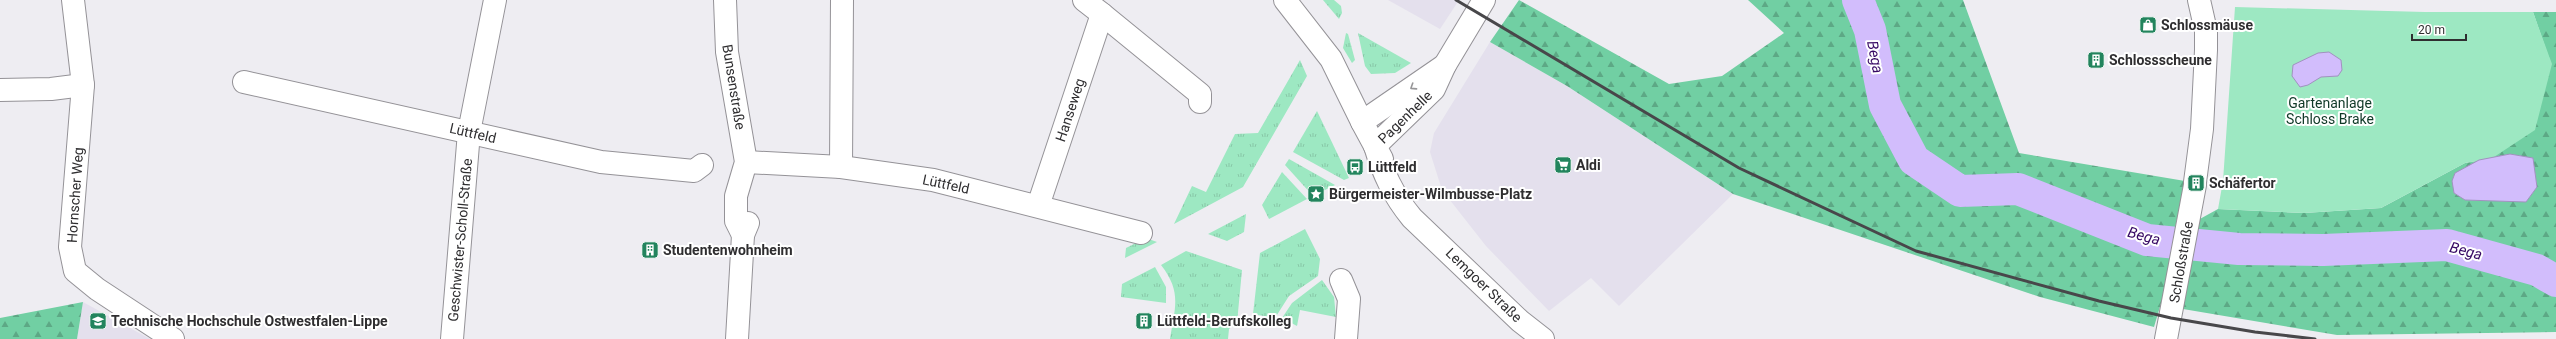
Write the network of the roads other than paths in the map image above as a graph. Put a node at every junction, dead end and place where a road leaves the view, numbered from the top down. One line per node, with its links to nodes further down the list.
1 (73, 0): 12 (street, Hornscher Weg)
2 (495, 0): 16 (street, Geschwister-Scholl-Straße)
3 (725, 0): 19 (street, Bunsenstraße)
4 (842, 0): 20 (street)
5 (1084, 0): 9 (street)
6 (1285, 0): 15 (street, Lemgoer Straße)
7 (1484, 0): 10 (street, Pagenhelle)
8 (2199, 0): 29 (street, Schloßstraße)
9 (1102, 14): 14 (street); 21 (street, Hanseweg)
10 (1445, 65): 15 (street, Pagenhelle, one-way to 15); 17 (street, Pagenhelle)
11 (244, 82): 16 (street, Lüttfeld)
12 (83, 85): 13 (street); 24 (street, Hornscher Weg)
13 (0, 90)
14 (1200, 102)
15 (1362, 122): 17 (street, Lemgoer Straße)
16 (469, 132): 18 (street, Lüttfeld); 25 (street, Geschwister-Scholl-Straße)
17 (1375, 146): 28 (street, Lemgoer Straße)
18 (702, 165)
19 (745, 167): 20 (street, Lüttfeld); 26 (street, Bunsenstraße)
20 (841, 167): 21 (street, Lüttfeld)
21 (1038, 206): 22 (street, Lüttfeld)
22 (1141, 233)
23 (1341, 280): 27 (street)
24 (173, 339)
25 (452, 339)
26 (737, 339)
27 (1346, 339)
28 (1543, 339)
29 (2166, 339)

